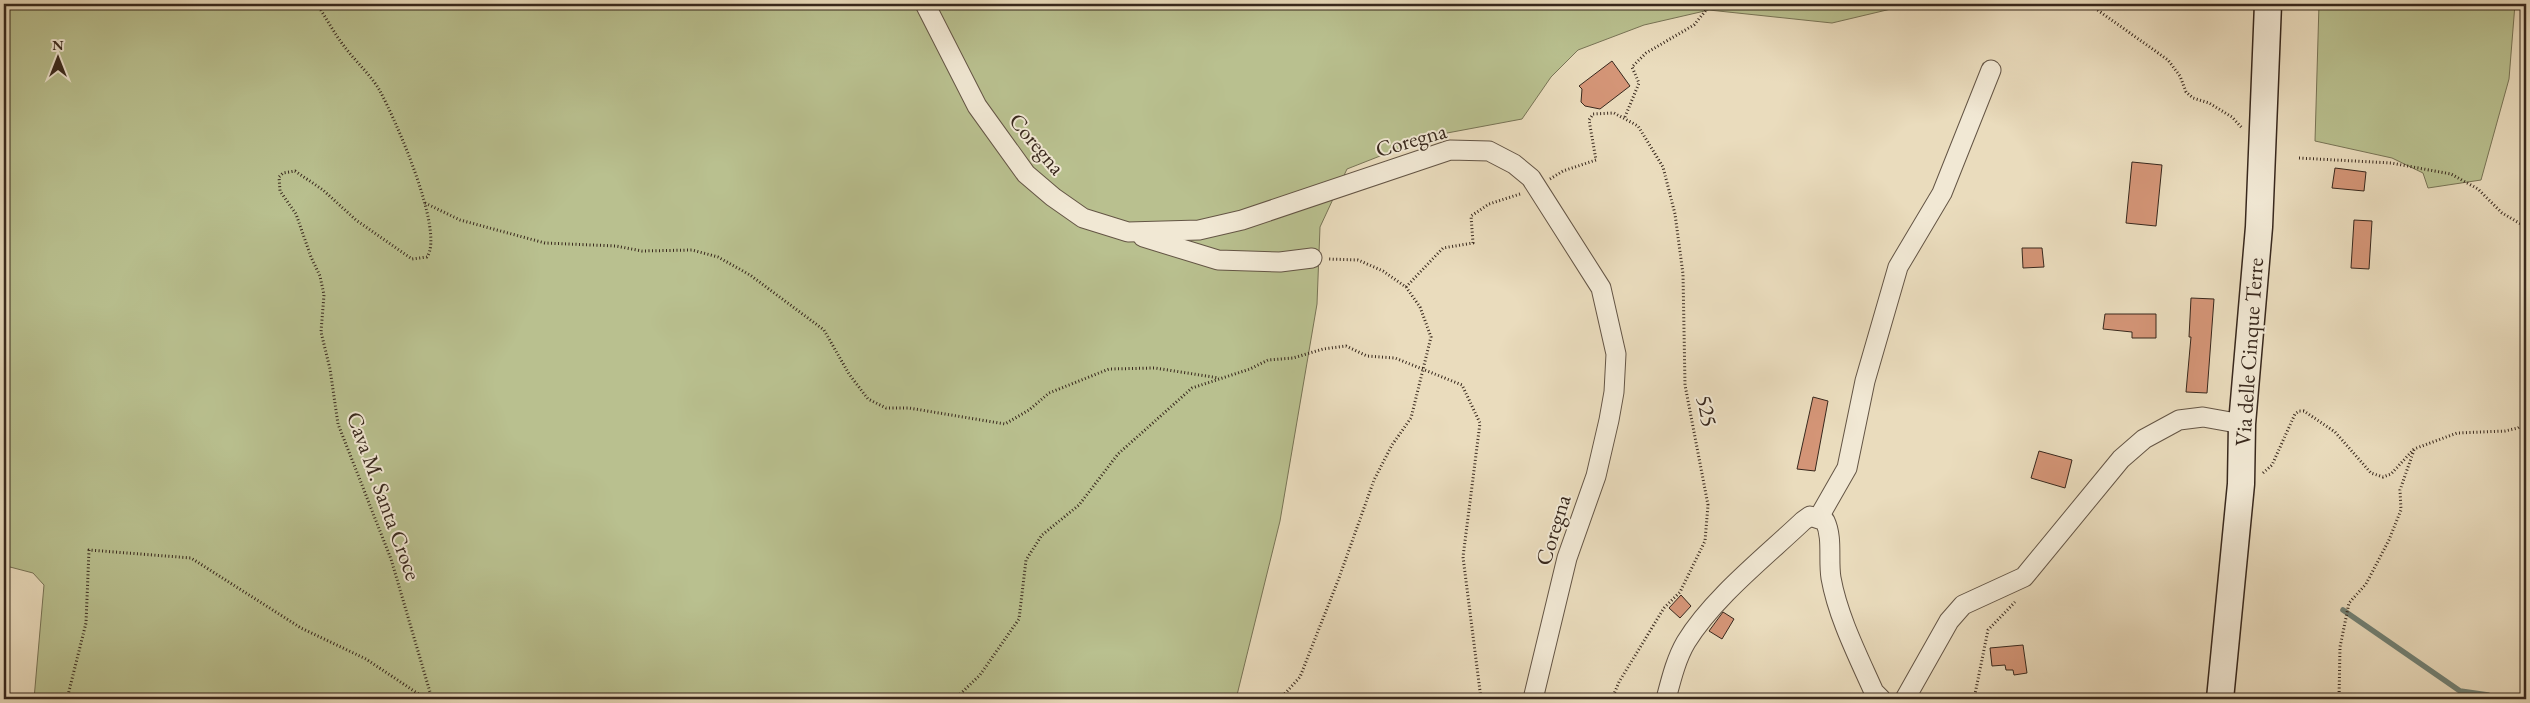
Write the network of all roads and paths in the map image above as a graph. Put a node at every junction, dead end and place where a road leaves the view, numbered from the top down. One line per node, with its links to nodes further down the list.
1 (317, 4): 11 (path, Cava M. Santa Croce)
2 (925, 4): 13 (street, Coregna)
3 (1711, 4): 7 (path)
4 (2089, 4): 8 (path)
5 (2268, 4): 19 (main road, Via delle Cinque Terre)
6 (1991, 70): 22 (street)
7 (1625, 118): 10 (path); 30 (path, 525)
8 (2243, 130)
9 (2299, 158): 12 (path)
10 (1537, 186): 13 (street, Coregna); 15 (path); 29 (street, Coregna)
11 (425, 203): 17 (path); 25 (path, Cava M. Santa Croce)
12 (2526, 227)
13 (1128, 232): 14 (street)
14 (1312, 258): 15 (path)
15 (1406, 288): 16 (path)
16 (1422, 367): 17 (path); 27 (path); 28 (path)
17 (1220, 379): 26 (path)
18 (2526, 422): 20 (path)
19 (2242, 424): 21 (main road, Via delle Cinque Terre); 33 (street)
20 (2414, 449): 21 (path); 35 (path)
21 (2240, 484): 34 (main road, Via delle Cinque Terre)
22 (1819, 517): 31 (street); 32 (street)
23 (67, 699): 24 (path)
24 (426, 699)
25 (432, 699)
26 (955, 699)
27 (1280, 699)
28 (1481, 699)
29 (1533, 699)
30 (1612, 699)
31 (1666, 699)
32 (1881, 699)
33 (1905, 699)
34 (2220, 699)
35 (2339, 699)

